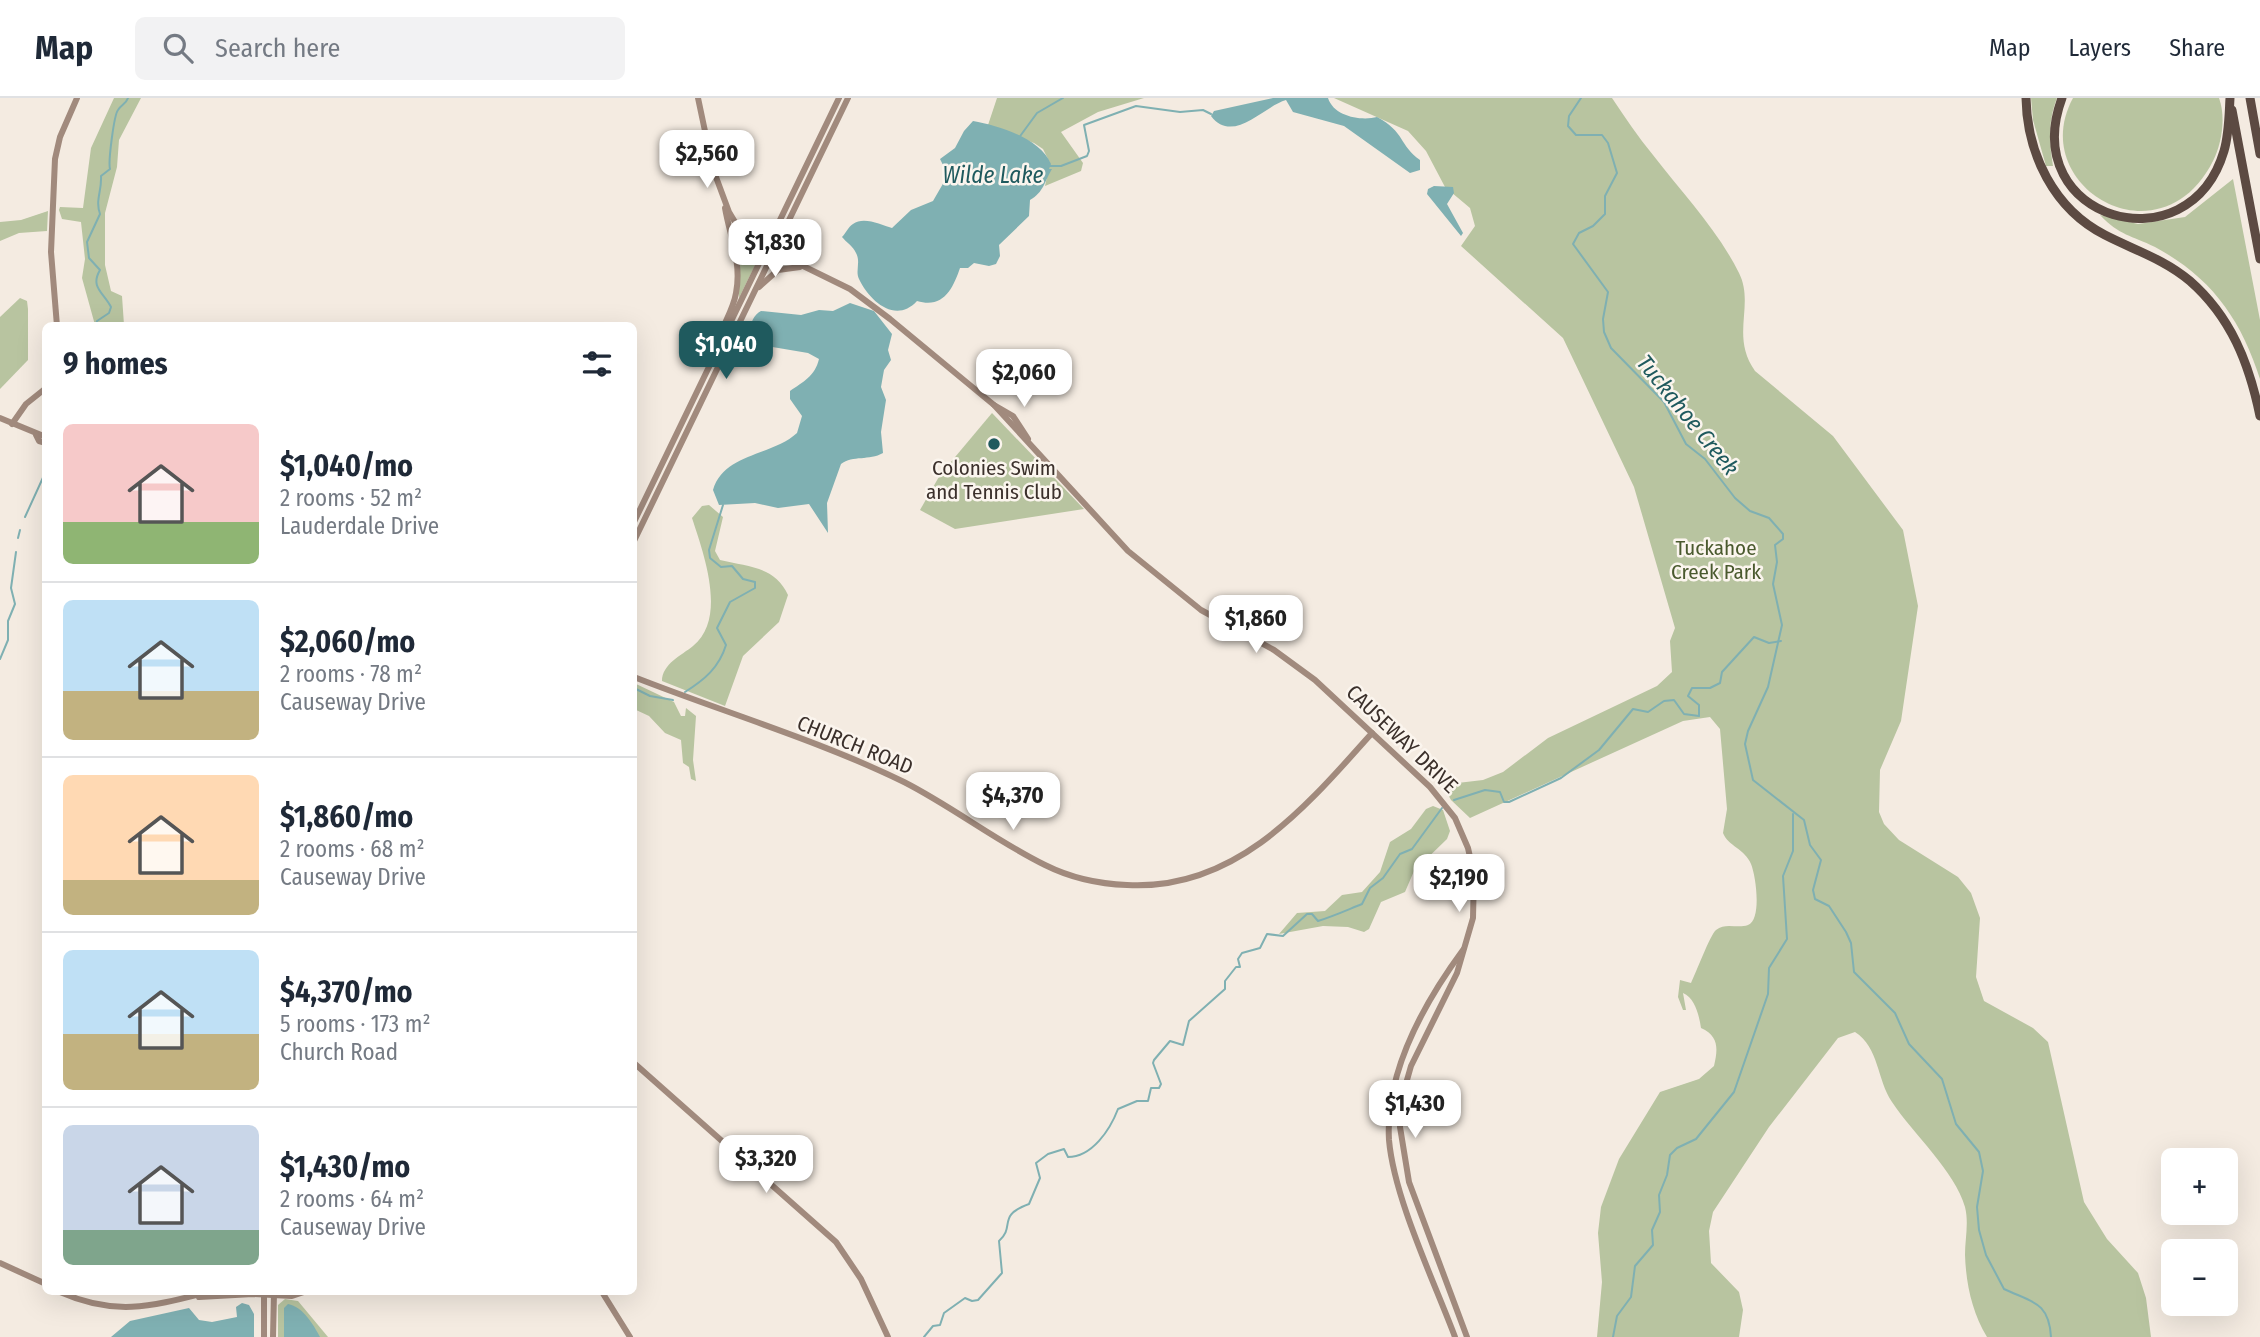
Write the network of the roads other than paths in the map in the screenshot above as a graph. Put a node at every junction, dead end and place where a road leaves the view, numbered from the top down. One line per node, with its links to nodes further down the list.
1 (77, 98): 16 (street)
2 (698, 98): 10 (street)
3 (839, 98): 11 (street)
4 (848, 98): 12 (street)
5 (2026, 98): 19 (highway)
6 (2062, 98): 7 (highway)
7 (2230, 98): 13 (highway)
8 (2250, 98): 9 (highway)
9 (2260, 154)
10 (723, 196): 11 (street, CAUSEWAY DRIVE); 17 (street)
11 (766, 249): 12 (street, CAUSEWAY DRIVE); 17 (street)
12 (774, 253): 14 (street, CAUSEWAY DRIVE); 15 (street)
13 (2260, 259)
14 (803, 267): 15 (street); 28 (street, CAUSEWAY DRIVE)
15 (753, 294): 26 (street)
16 (57, 322)
17 (714, 357): 25 (street)
18 (42, 391): 21 (street)
19 (2260, 416)
20 (0, 418): 21 (street)
21 (12, 424): 22 (street)
22 (36, 435): 23 (street); 24 (street)
23 (42, 436)
24 (42, 440)
25 (637, 516)
26 (637, 535)
27 (637, 678): 28 (street, CHURCH ROAD)
28 (1372, 733): 29 (street, CAUSEWAY DRIVE)
29 (1464, 948): 43 (street, CAUSEWAY DRIVE); 44 (street, CAUSEWAY DRIVE)
30 (637, 1066): 42 (street)
31 (0, 1263): 32 (street)
32 (42, 1281)
33 (69, 1295): 38 (street)
34 (219, 1295): 38 (street)
35 (264, 1295): 39 (street)
36 (274, 1295): 40 (street)
37 (604, 1295): 41 (street)
38 (197, 1296)
39 (264, 1337)
40 (273, 1337)
41 (630, 1337)
42 (888, 1337)
43 (1455, 1337)
44 (1467, 1337)

